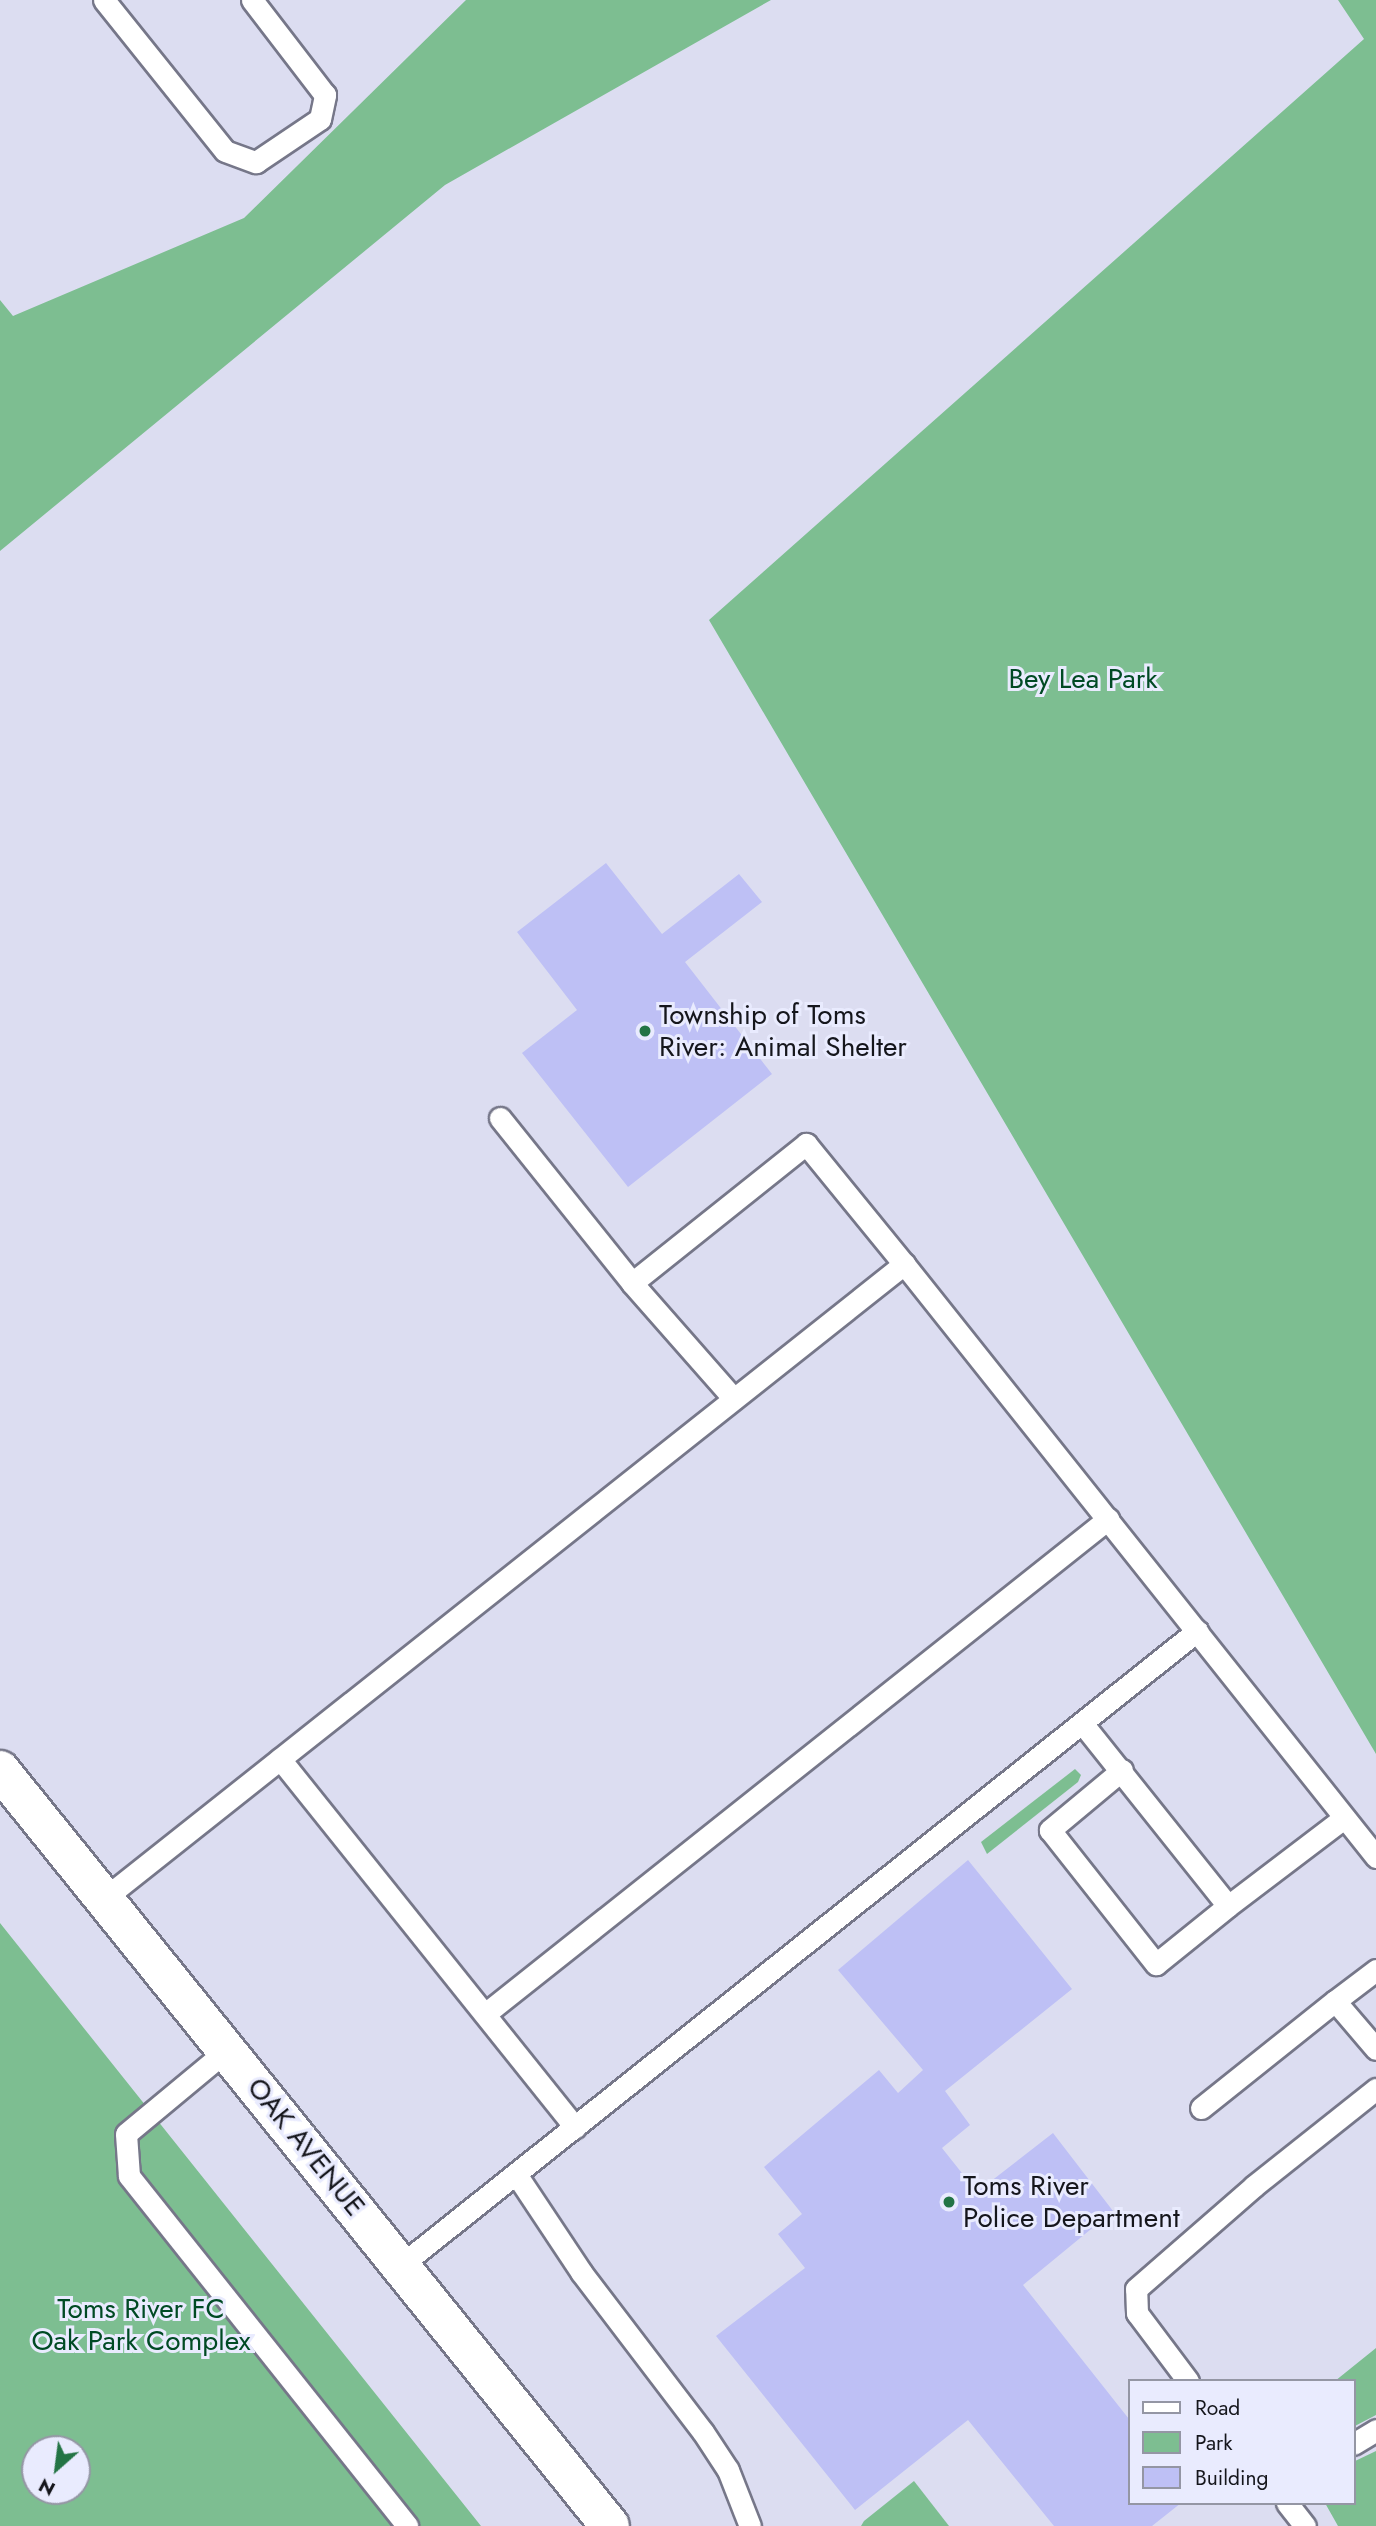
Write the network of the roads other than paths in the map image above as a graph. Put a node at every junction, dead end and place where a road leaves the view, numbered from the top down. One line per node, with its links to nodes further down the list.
1 (104, 0): 2 (lane)
2 (252, 0)
3 (500, 1118): 5 (lane)
4 (904, 1264): 5 (lane); 6 (lane); 7 (lane)
5 (632, 1283): 6 (lane)
6 (734, 1399): 10 (lane)
7 (1108, 1519): 8 (lane); 19 (lane)
8 (1197, 1631): 9 (lane); 13 (lane)
9 (1082, 1723): 12 (lane); 24 (lane)
10 (280, 1759): 15 (lane); 19 (lane)
11 (0, 1770): 15 (street, OAK AVENUE)
12 (1122, 1770): 16 (lane); 16 (lane)
13 (1344, 1818): 14 (lane); 16 (lane)
14 (1376, 1857)
15 (106, 1897): 21 (street, OAK AVENUE)
16 (1228, 1906)
17 (1376, 1970): 18 (lane)
18 (1335, 2001): 20 (lane); 23 (lane)
19 (485, 2014): 24 (lane)
20 (1376, 2049)
21 (227, 2050): 26 (street, OAK AVENUE); 31 (lane)
22 (1376, 2089): 27 (lane)
23 (1201, 2108)
24 (575, 2127): 25 (lane)
25 (516, 2174): 26 (lane); 33 (lane)
26 (401, 2265): 32 (street, OAK AVENUE)
27 (1186, 2379)
28 (1376, 2430): 29 (lane)
29 (1355, 2443)
30 (1289, 2505): 34 (lane)
31 (407, 2526)
32 (610, 2526)
33 (750, 2526)
34 (1305, 2526)

